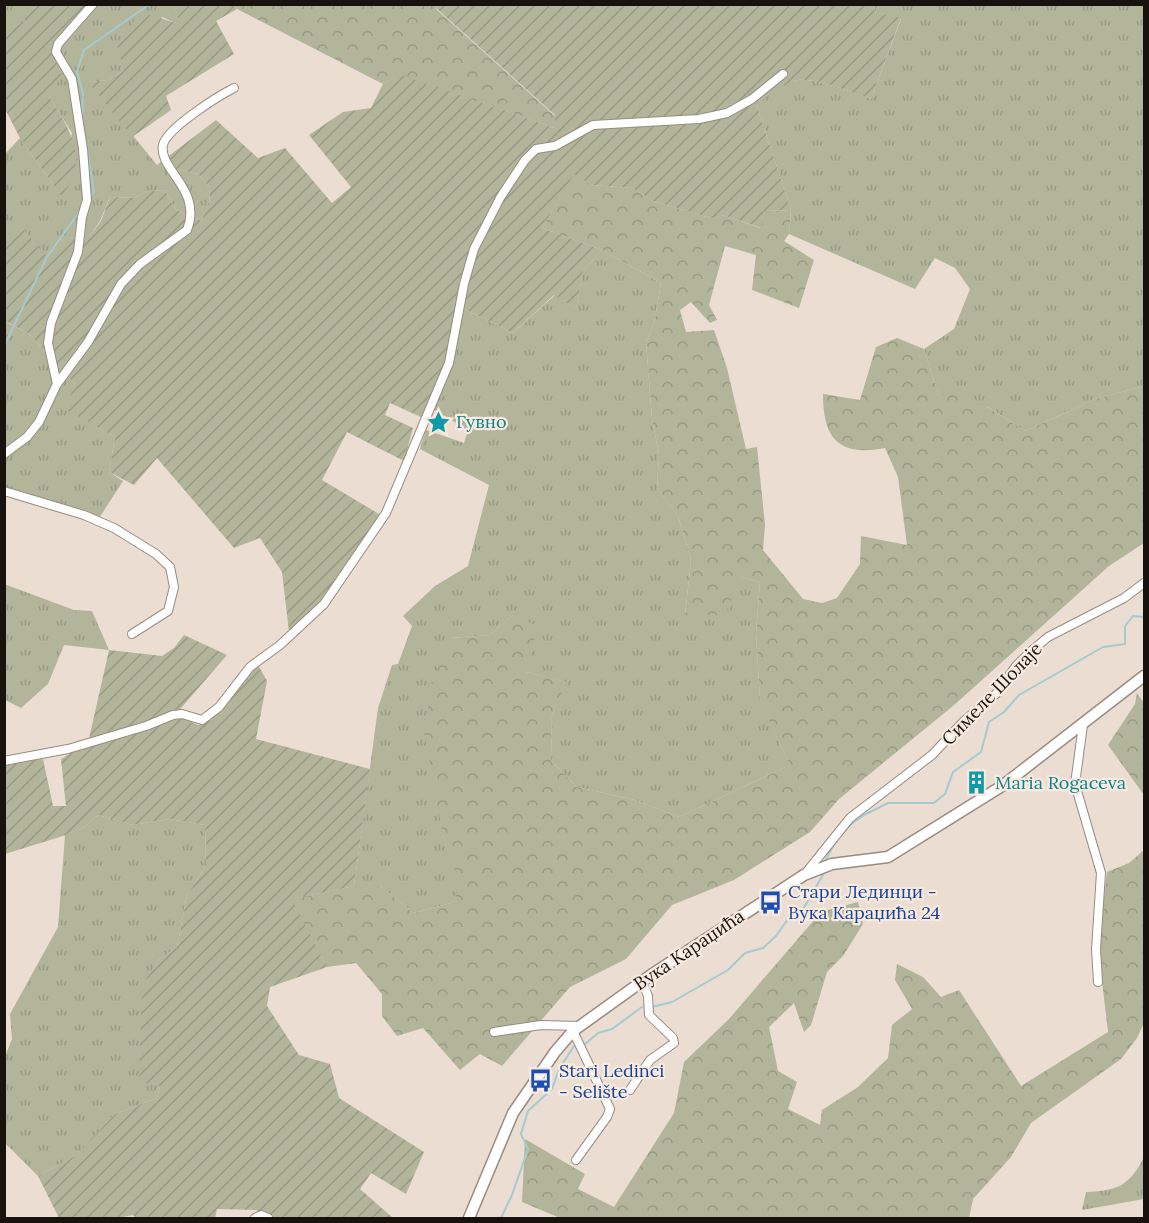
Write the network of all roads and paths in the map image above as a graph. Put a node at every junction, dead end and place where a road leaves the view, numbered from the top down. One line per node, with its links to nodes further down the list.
1 (93, 4): 4 (street)
2 (783, 74): 11 (street)
3 (234, 88): 4 (street)
4 (57, 384): 5 (street)
5 (4, 454)
6 (4, 490): 8 (street)
7 (1144, 583): 12 (street, Симеле Шолаје)
8 (132, 634)
9 (1144, 676): 10 (street, Вука Караџића)
10 (1083, 725): 12 (street, Вука Караџића); 14 (street)
11 (4, 761)
12 (804, 875): 13 (street, Вука Караџића)
13 (642, 981): 15 (street, Вука Караџића); 17 (street)
14 (1098, 982)
15 (576, 1029): 16 (street); 18 (street); 21 (street, Вука Караџића)
16 (494, 1032)
17 (630, 1090)
18 (576, 1160)
19 (255, 1218): 20 (street)
20 (268, 1218)
21 (469, 1218)

